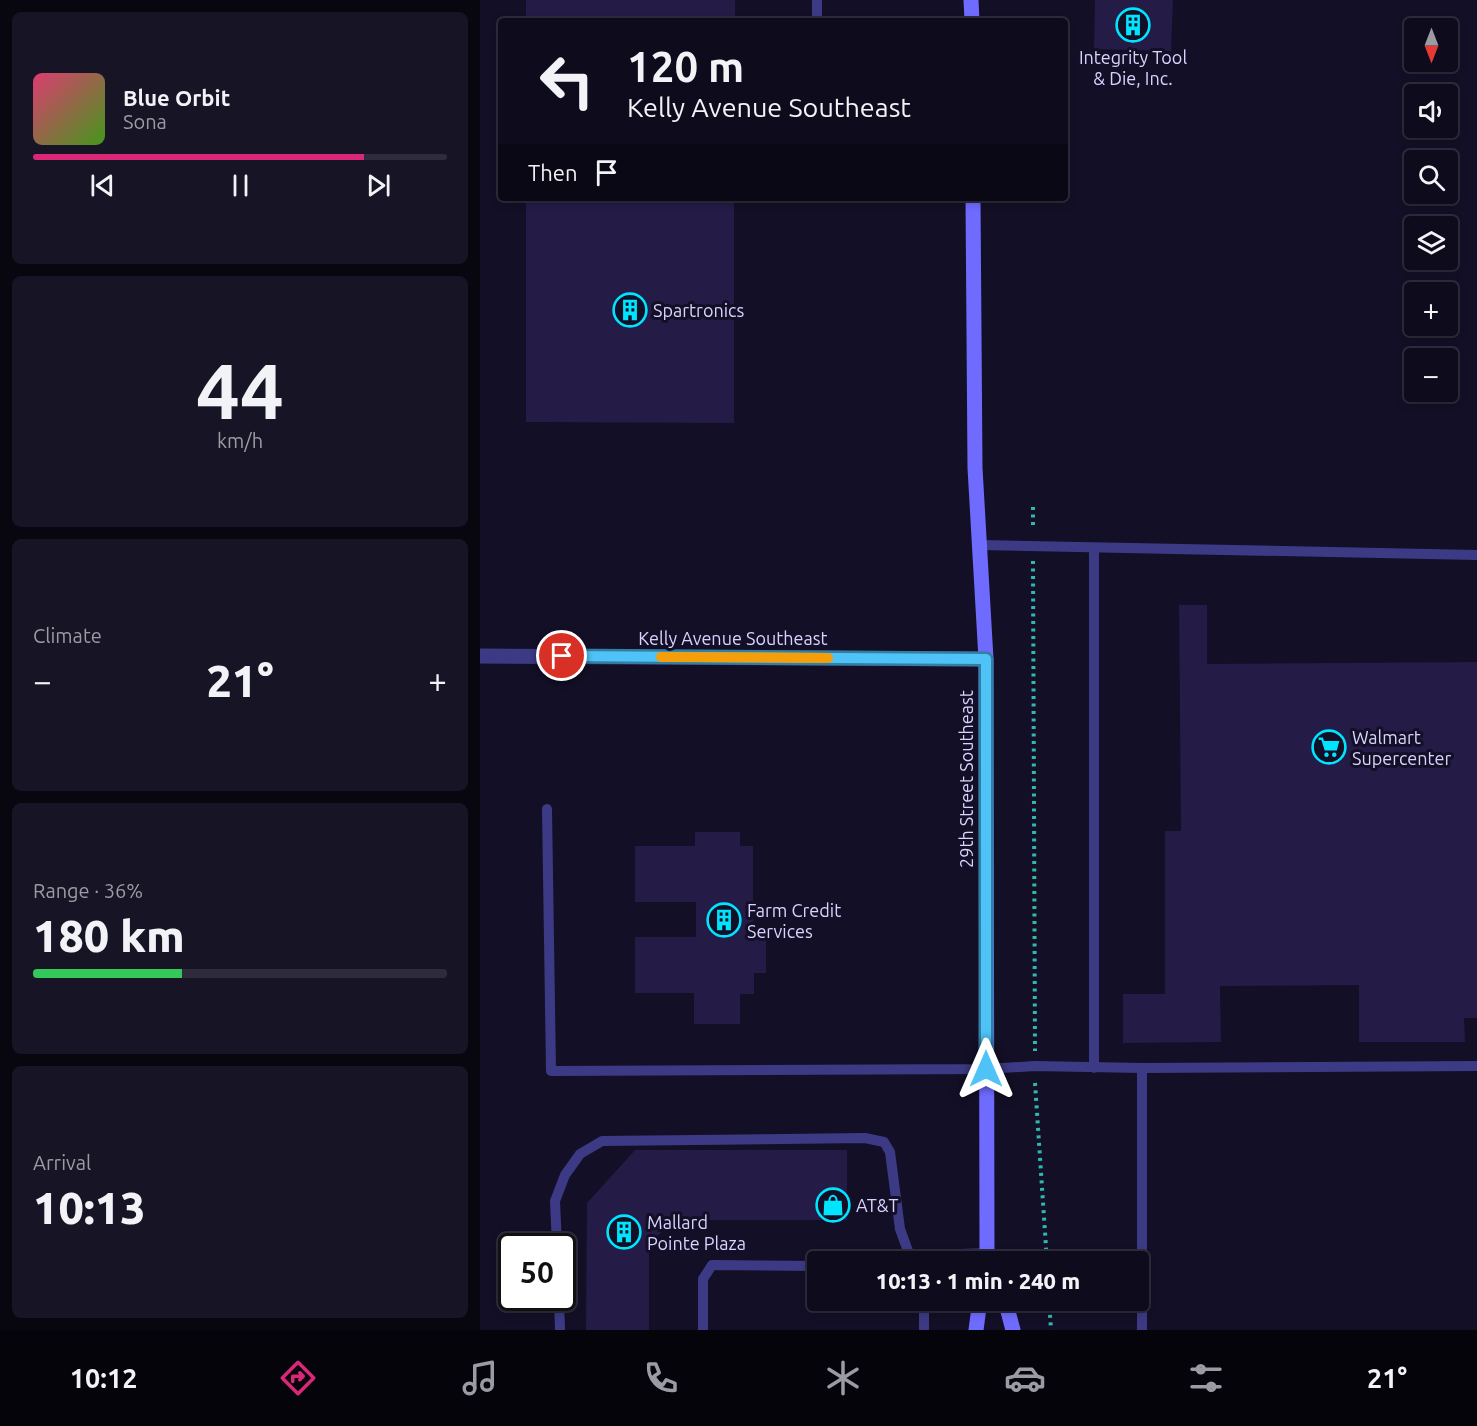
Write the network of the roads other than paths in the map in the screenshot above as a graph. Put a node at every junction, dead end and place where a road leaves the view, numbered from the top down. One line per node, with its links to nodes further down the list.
1 (817, 0): 3 (lane)
2 (971, 0): 4 (main road)
3 (818, 18)
4 (972, 18)
5 (973, 201): 6 (main road, 29th Street Southeast)
6 (980, 545): 7 (lane); 10 (main road, 29th Street Southeast)
7 (1094, 548): 8 (lane); 13 (lane)
8 (1477, 555)
9 (480, 656): 10 (street, Kelly Avenue Southeast)
10 (986, 659): 15 (main road, 29th Street Southeast)
11 (547, 809): 15 (lane)
12 (1477, 1066): 14 (lane)
13 (1094, 1068): 14 (lane); 15 (lane)
14 (1142, 1068): 29 (lane)
15 (986, 1069): 18 (main road, 29th Street Southeast)
16 (556, 1233): 17 (lane)
17 (909, 1251)
18 (989, 1251)
19 (807, 1266): 25 (lane)
20 (559, 1311): 24 (lane)
21 (924, 1311): 26 (lane)
22 (979, 1311): 27 (main road)
23 (1008, 1311): 28 (main road)
24 (560, 1330)
25 (703, 1330)
26 (924, 1330)
27 (976, 1330)
28 (1013, 1330)
29 (1142, 1330)

